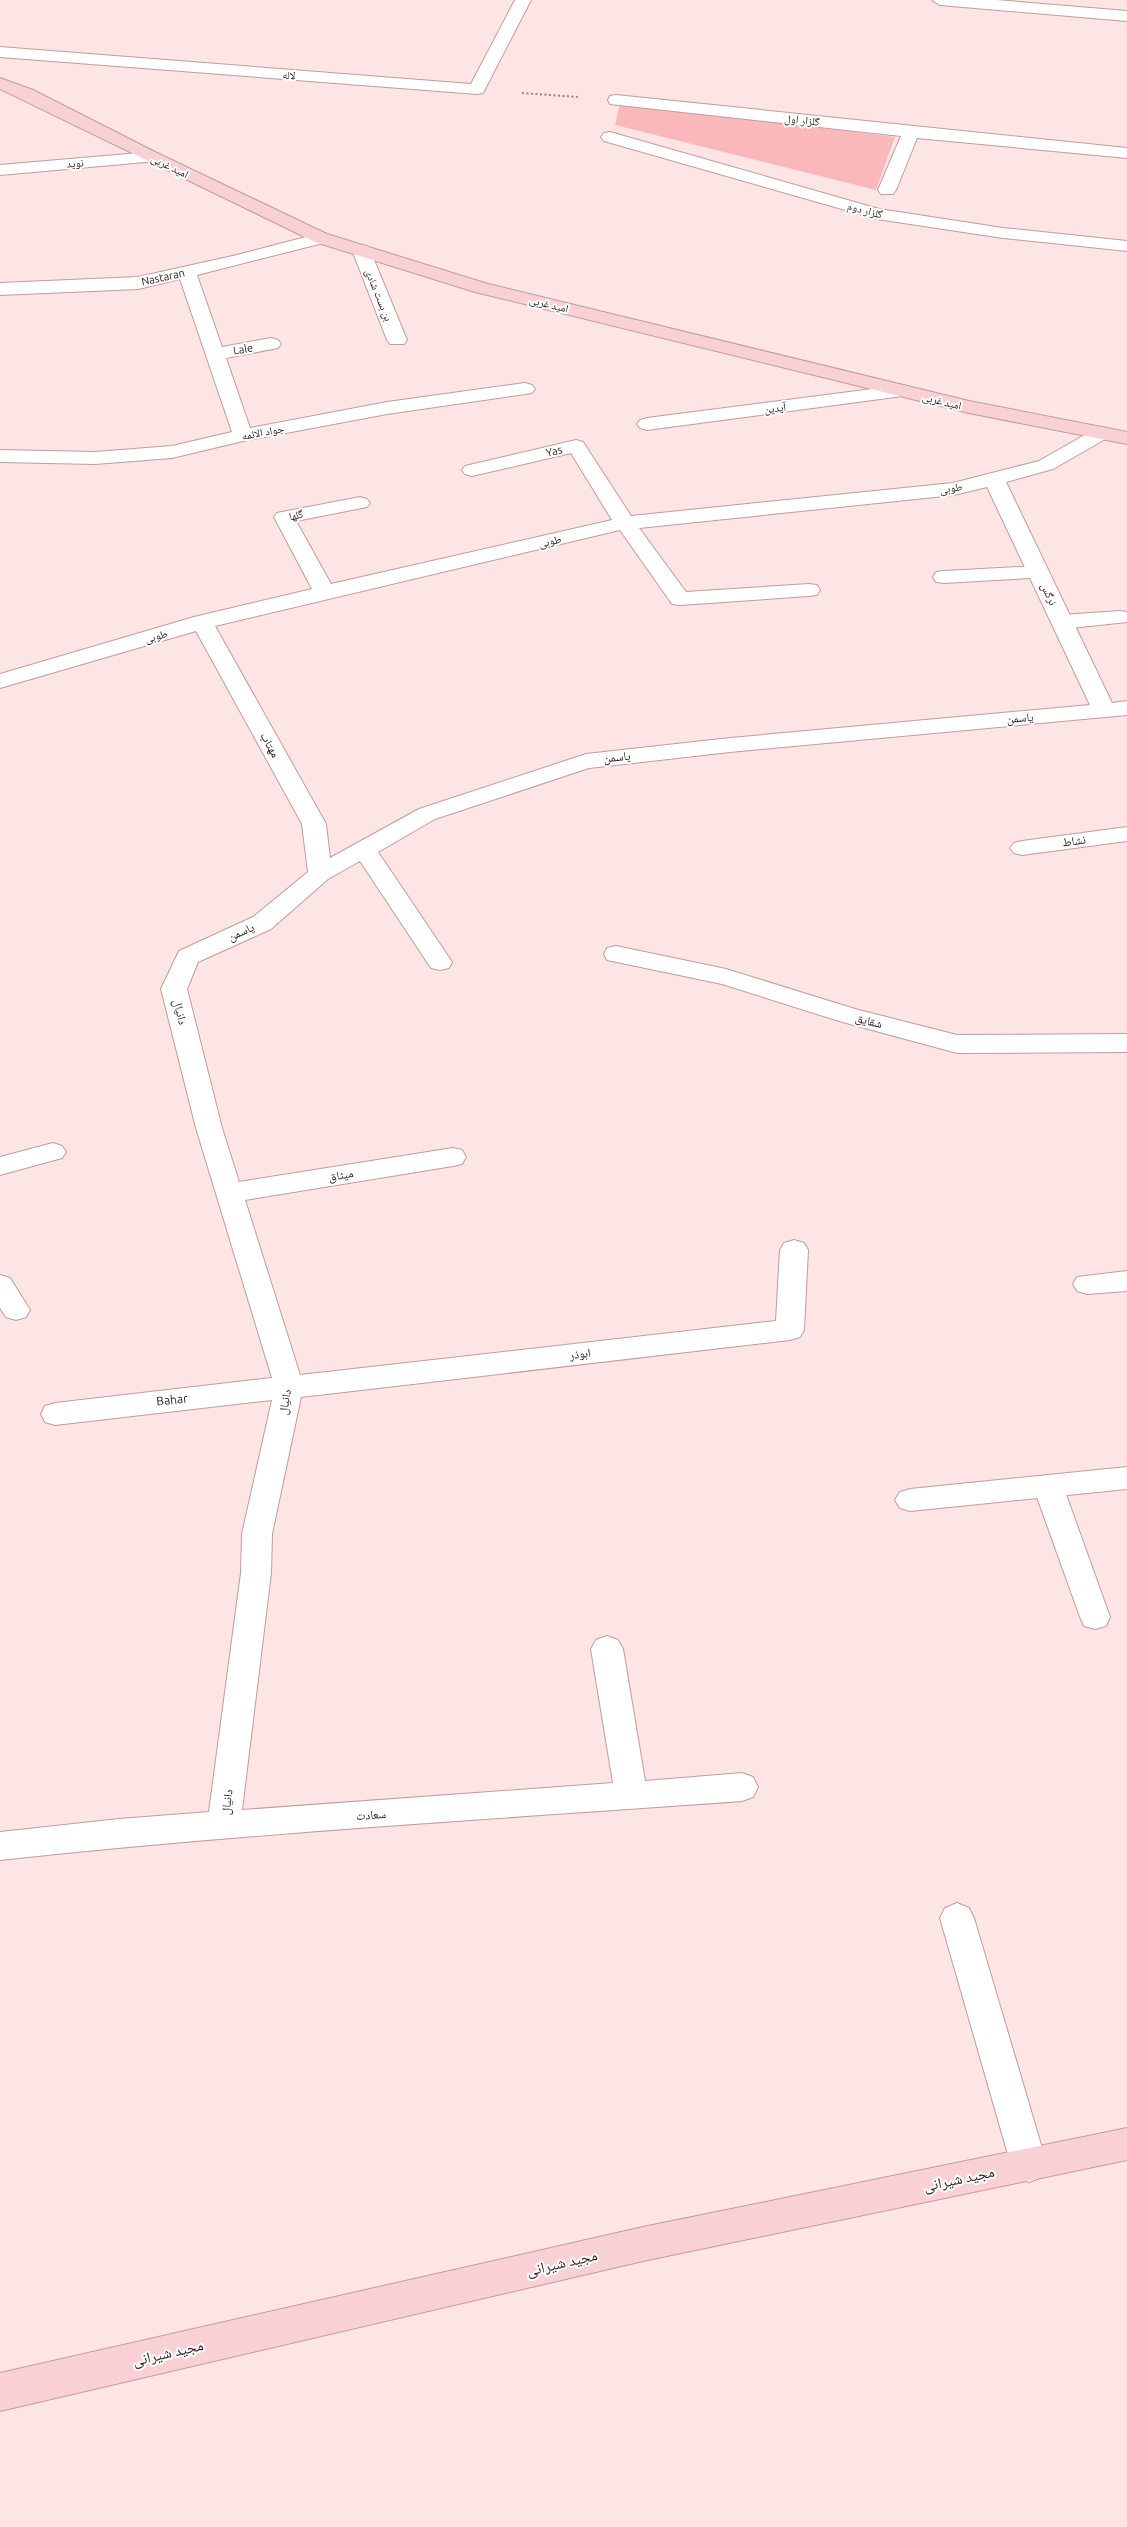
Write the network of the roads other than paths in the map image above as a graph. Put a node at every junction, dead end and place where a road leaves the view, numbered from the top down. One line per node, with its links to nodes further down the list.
1 (523, 0): 4 (street, لاله)
2 (940, 0): 3 (street)
3 (1127, 16)
4 (0, 52)
5 (0, 83): 10 (street, امید غربی)
6 (616, 100): 7 (street, گلزار اول)
7 (911, 132): 9 (street, گلزار اول); 12 (street)
8 (610, 137): 14 (street, گلزار دوم)
9 (1127, 153)
10 (151, 157): 11 (street, نوید); 13 (street, امید غربی)
11 (0, 170)
12 (887, 190)
13 (321, 238): 15 (street, امید غربی); 16 (street, Nastaran)
14 (1127, 246)
15 (361, 250): 18 (street, بن بست شادی); 22 (street, امید غربی)
16 (187, 272): 17 (street, Nastaran); 20 (street)
17 (0, 289)
18 (397, 340)
19 (271, 344): 20 (street, Lale)
20 (215, 354): 25 (street)
21 (525, 389): 25 (street, جواد الائمه)
22 (903, 391): 23 (street, آیدین); 24 (street, امید غربی)
23 (646, 424)
24 (1102, 433): 26 (street, امید غربی); 29 (street, طوبی)
25 (243, 436): 27 (street, جواد الائمه)
26 (1127, 438)
27 (0, 456)
28 (472, 470): 31 (street, Yas)
29 (994, 478): 31 (street, طوبی); 32 (street, نرگس)
30 (360, 503): 35 (street, گلها)
31 (625, 523): 34 (street); 35 (street, طوبی)
32 (1038, 572): 33 (street); 38 (street, نرگس)
33 (944, 578)
34 (809, 590)
35 (324, 592): 37 (street, طوبی)
36 (1120, 617): 38 (street)
37 (202, 622): 39 (street, طوبی); 45 (street, مهتاب)
38 (1062, 622): 41 (street, نرگس)
39 (0, 681)
40 (1127, 708): 41 (street, یاسمن)
41 (1104, 710): 44 (street, یاسمن)
42 (1127, 834): 43 (street, نشاط)
43 (1022, 848)
44 (364, 849): 45 (street, یاسمن); 47 (street)
45 (320, 874): 48 (street, یاسمن)
46 (616, 954): 49 (street, شقایق)
47 (440, 962)
48 (174, 988): 53 (street, دانیال)
49 (1127, 1043)
50 (53, 1152): 52 (street)
51 (454, 1158): 53 (street, میثاق)
52 (0, 1166)
53 (229, 1193): 59 (street, دانیال)
54 (794, 1250): 59 (street, ابوذر)
55 (1127, 1281): 56 (street)
56 (1087, 1284)
57 (0, 1285): 58 (street)
58 (16, 1310)
59 (289, 1387): 60 (street, Bahar); 68 (street, دانیال)
60 (56, 1414)
61 (1127, 1478): 62 (street)
62 (1048, 1486): 63 (street); 64 (street)
63 (910, 1500)
64 (1095, 1618)
65 (607, 1649): 67 (street)
66 (742, 1787): 67 (street, سعادت)
67 (631, 1796): 68 (street, سعادت)
68 (224, 1826): 69 (street, سعادت)
69 (0, 1846)
70 (957, 1918): 72 (street)
71 (1127, 2144): 72 (street, مجید شیرانی)
72 (1029, 2164): 73 (street, مجید شیرانی)
73 (0, 2392)

